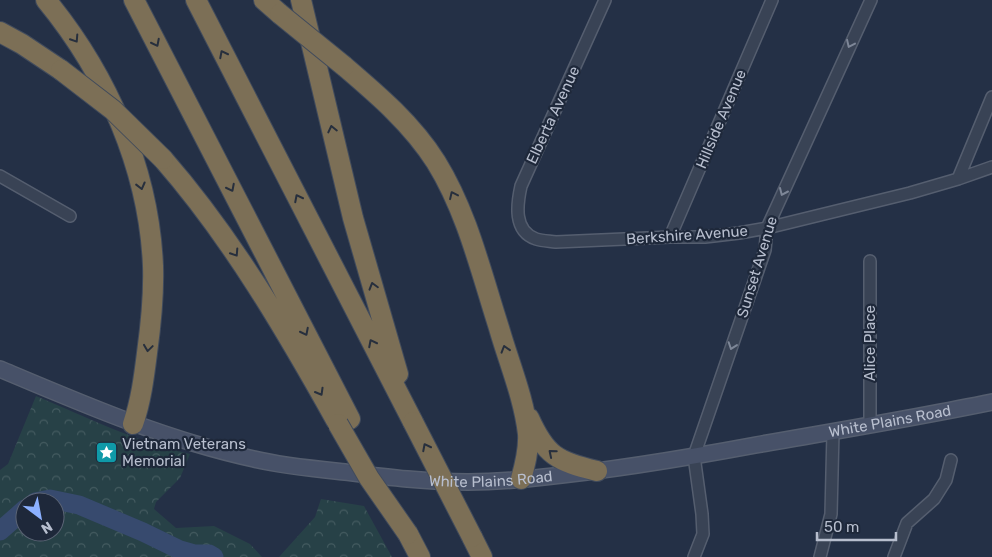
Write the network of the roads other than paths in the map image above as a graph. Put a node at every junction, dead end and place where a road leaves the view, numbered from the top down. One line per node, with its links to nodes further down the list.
1 (46, 0): 24 (highway, one-way to 24)
2 (134, 0): 23 (highway, one-way to 23)
3 (196, 0): 22 (highway, one-way to 3)
4 (264, 0): 20 (highway, one-way to 4, bridge)
5 (302, 0): 22 (highway, one-way to 5)
6 (605, 0): 16 (street, Elberta Avenue)
7 (772, 0): 17 (street, Hillside Avenue)
8 (870, 0): 15 (street, Sunset Avenue, one-way to 15)
9 (0, 32): 23 (highway, one-way to 23, bridge)
10 (992, 97): 13 (street)
11 (992, 168): 13 (street, Berkshire Avenue)
12 (0, 176): 14 (street)
13 (958, 179): 15 (street, Berkshire Avenue)
14 (70, 216)
15 (767, 228): 17 (street, Berkshire Avenue); 27 (street, Sunset Avenue, one-way to 27)
16 (525, 232): 17 (street, Berkshire Avenue)
17 (670, 237)
18 (870, 261): 25 (street, Alice Place)
19 (0, 369): 24 (main road, White Plains Road)
20 (520, 395): 29 (highway, one-way to 20); 30 (highway)
21 (992, 402): 25 (main road, White Plains Road)
22 (412, 420): 32 (highway, one-way to 22, bridge)
23 (344, 422): 31 (highway, bridge)
24 (133, 424): 30 (main road, White Plains Road)
25 (870, 425): 26 (main road, White Plains Road)
26 (833, 432): 27 (main road, White Plains Road); 34 (street)
27 (694, 456): 29 (main road, White Plains Road); 33 (street)
28 (951, 460): 35 (street)
29 (596, 471): 30 (main road, White Plains Road)
30 (521, 479)
31 (420, 557)
32 (482, 557)
33 (694, 557)
34 (820, 557)
35 (894, 557)

